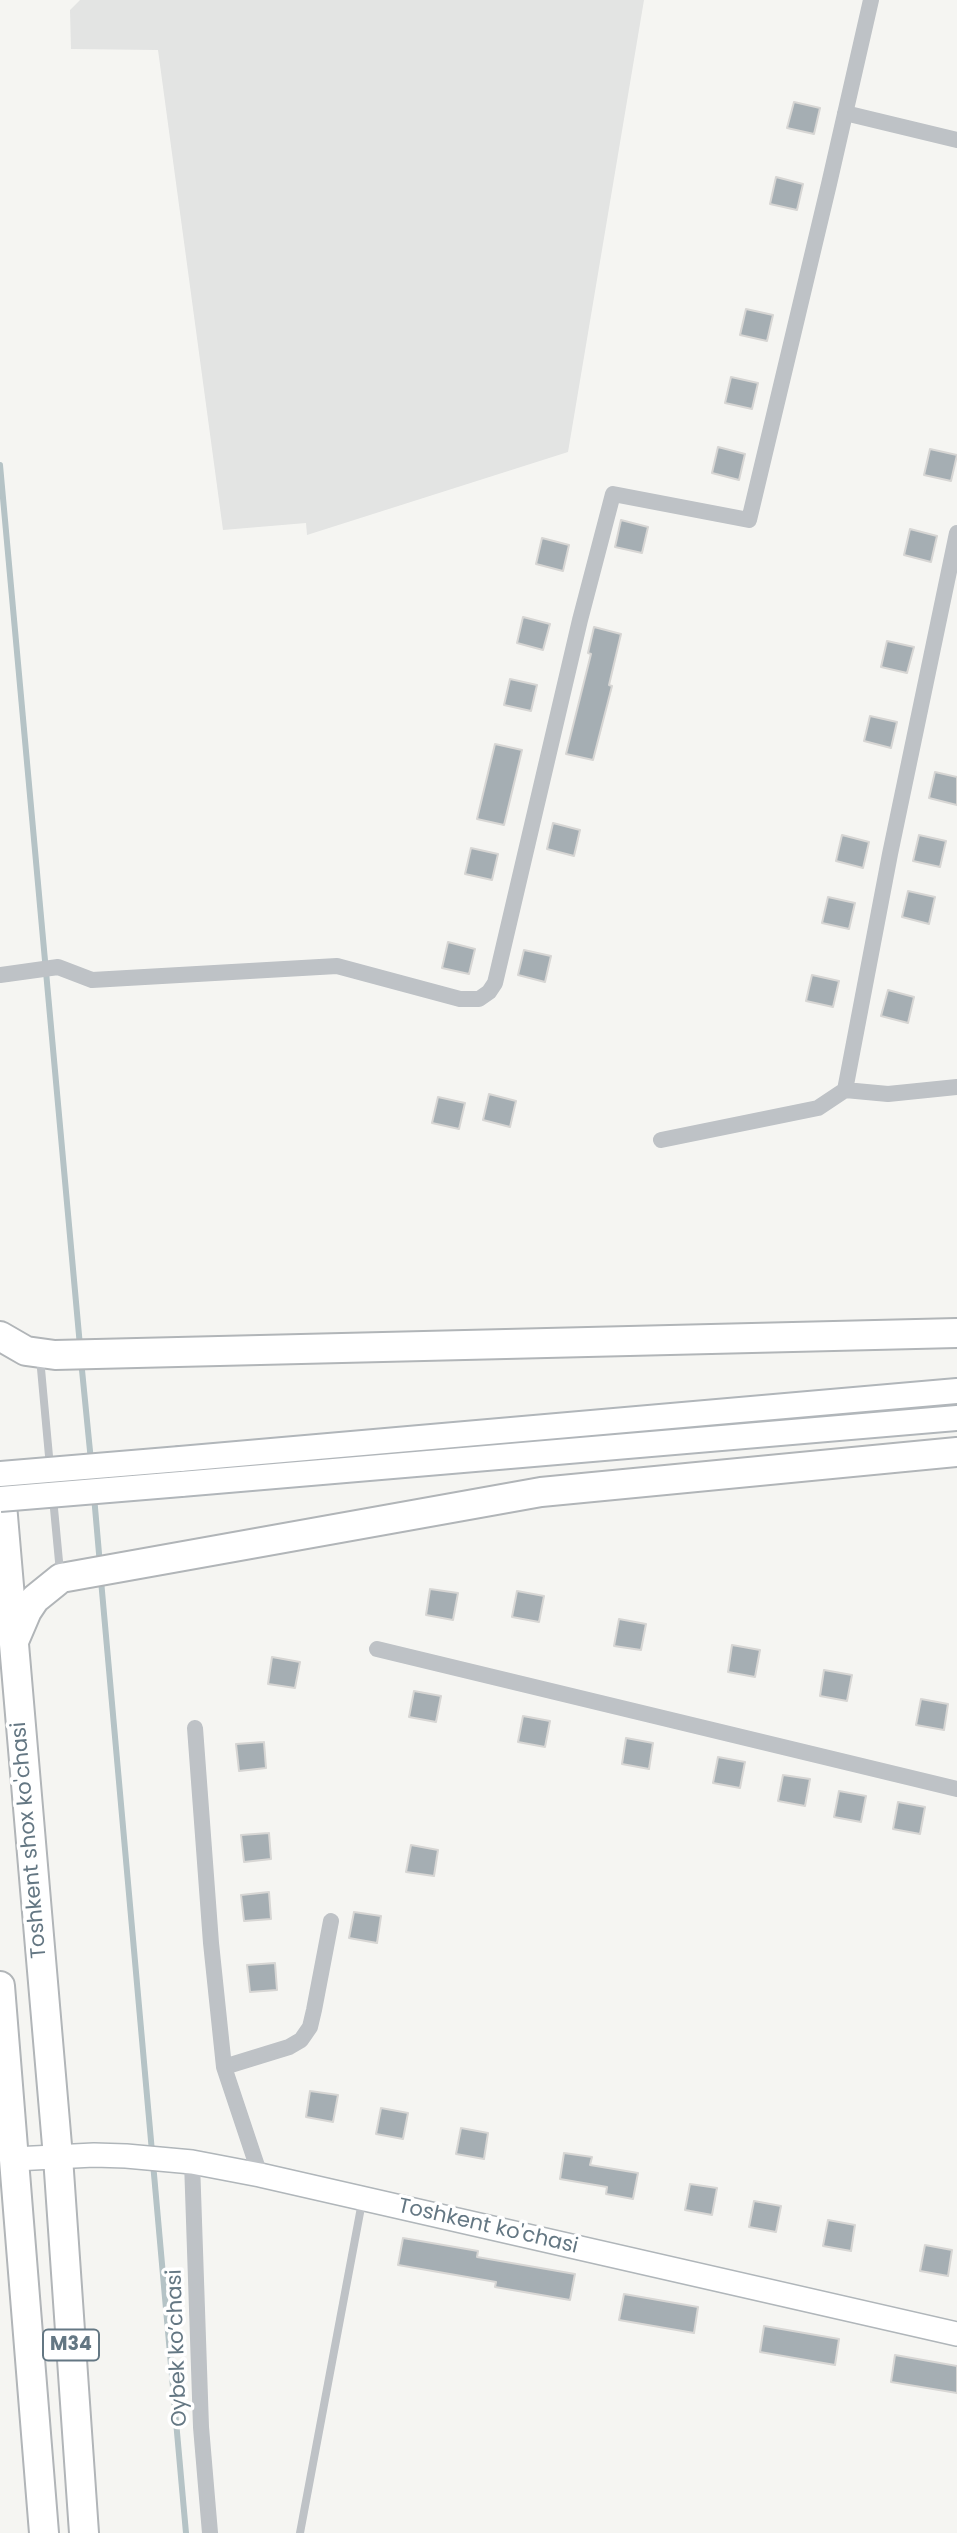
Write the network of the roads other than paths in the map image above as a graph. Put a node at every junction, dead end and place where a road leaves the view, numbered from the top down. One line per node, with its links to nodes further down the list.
1 (871, 0): 2 (street)
2 (845, 113): 3 (street); 5 (street)
3 (957, 140)
4 (957, 533): 7 (street)
5 (0, 975)
6 (957, 1087): 7 (street)
7 (845, 1090): 8 (street)
8 (661, 1140)
9 (957, 1333): 11 (highway)
10 (0, 1336): 11 (highway)
11 (47, 1354): 16 (lane)
12 (957, 1391): 15 (main road, bridge)
13 (957, 1418): 19 (main road, bridge)
14 (957, 1452): 20 (highway)
15 (0, 1474)
16 (51, 1474)
17 (0, 1481): 21 (highway, Toshkent shox ko'chasi / M34)
18 (52, 1487): 20 (lane)
19 (0, 1499)
20 (68, 1577): 21 (highway)
21 (13, 1646): 28 (highway, Toshkent shox ko'chasi / M34)
22 (377, 1649): 24 (street)
23 (195, 1728): 27 (street)
24 (957, 1789)
25 (331, 1921): 27 (street)
26 (0, 1986): 29 (highway, M34)
27 (224, 2067): 31 (street)
28 (58, 2157): 29 (street, Toshkent ko'chasi); 30 (street, Toshkent ko'chasi); 35 (highway, M34)
29 (14, 2159): 34 (highway, M34)
30 (181, 2161): 31 (street, Toshkent ko'chasi); 36 (street, Oybek ko’chasi)
31 (260, 2175): 32 (street, Toshkent ko'chasi)
32 (362, 2198): 33 (street, Toshkent ko'chasi); 37 (lane)
33 (957, 2334)
34 (44, 2533)
35 (84, 2533)
36 (210, 2533)
37 (300, 2533)

